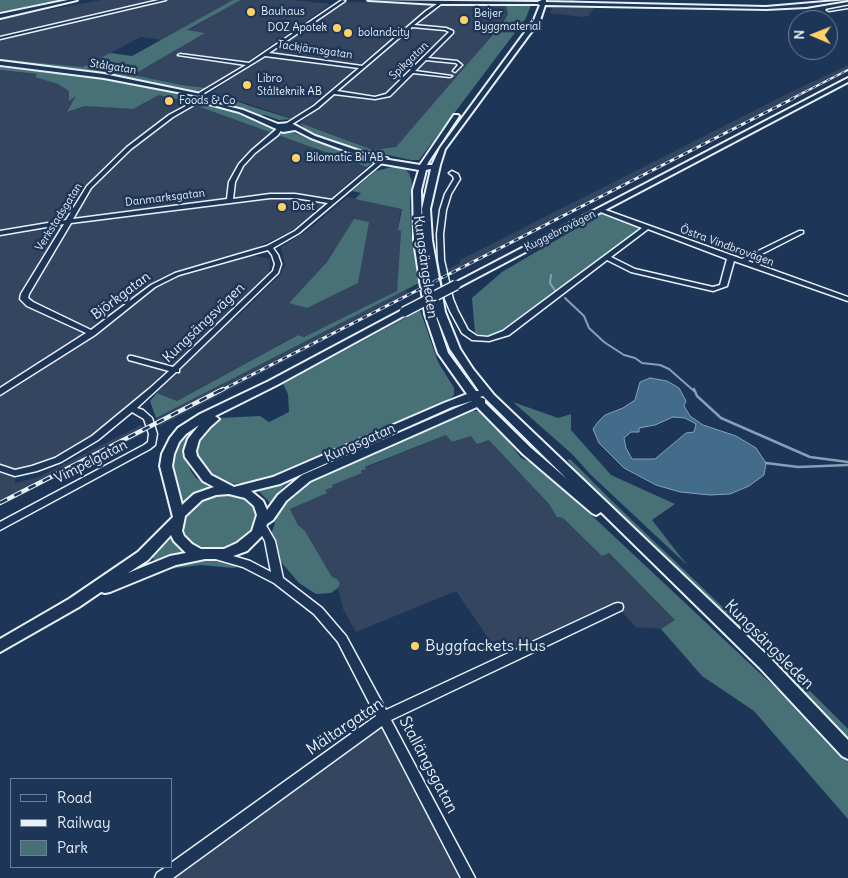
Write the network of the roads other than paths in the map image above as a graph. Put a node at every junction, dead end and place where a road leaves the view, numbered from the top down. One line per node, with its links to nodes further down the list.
1 (64, 0): 19 (main road)
2 (74, 0): 19 (main road)
3 (164, 0): 9 (street)
4 (346, 0): 10 (street)
5 (370, 0): 15 (street)
6 (461, 0): 12 (street)
7 (552, 0): 13 (main road)
8 (847, 0): 14 (main road)
9 (153, 1): 21 (street)
10 (335, 2): 22 (street, Verkstadsgatan)
11 (443, 2): 12 (street); 15 (street)
12 (540, 2): 13 (main road); 16 (main road); 30 (main road); 41 (main road, Kungsängsleden)
13 (572, 2): 16 (main road)
14 (835, 2): 16 (main road); 17 (street)
15 (432, 3): 20 (street)
16 (591, 4)
17 (848, 7): 18 (street)
18 (830, 10)
19 (0, 15)
20 (411, 26): 24 (street, Spikgatan); 27 (street)
21 (0, 38)
22 (264, 54): 26 (street, Verkstadsgatan); 27 (street, Tackjärnsgatan)
23 (180, 55): 26 (street)
24 (426, 59): 28 (street); 29 (street, Spikgatan)
25 (0, 64): 34 (main road, Stålgatan)
26 (250, 64): 34 (street, Verkstadsgatan)
27 (362, 67): 33 (street)
28 (455, 71)
29 (412, 72): 31 (street); 33 (street, Spikgatan)
30 (489, 73)
31 (450, 76)
32 (848, 80): 46 (main road, Kuggebrovägen)
33 (333, 92): 36 (street)
34 (200, 96): 36 (main road, Stålgatan); 47 (street, Verkstadsgatan)
35 (460, 110): 38 (main road, Kungsängsleden)
36 (287, 127): 37 (street); 39 (main road, Stålgatan)
37 (268, 141): 44 (street)
38 (432, 149): 40 (main road); 41 (main road, Kungsängsleden)
39 (383, 160): 40 (main road, Stålgatan); 45 (street)
40 (404, 164): 41 (main road, Stålgatan); 43 (main road)
41 (428, 166): 43 (main road, Kungsängsleden); 62 (main road, Kungsängsleden)
42 (452, 173): 52 (street)
43 (417, 190): 57 (main road, Kungsängsleden)
44 (230, 200): 45 (street, Danmarksgatan); 47 (street, Danmarksgatan)
45 (334, 202): 51 (street)
46 (600, 210): 48 (street, Östra Vindbrovägen); 60 (main road, Kuggebrovägen, bridge)
47 (70, 220): 50 (street, Danmarksgatan); 56 (street, Verkstadsgatan)
48 (647, 227): 52 (street); 53 (street, Östra Vindbrovägen)
49 (801, 232): 54 (street)
50 (0, 233)
51 (269, 247): 56 (street, Björkgatan); 59 (street, Kungsängsvägen)
52 (607, 258): 53 (street)
53 (731, 258): 54 (street, Östra Vindbrovägen)
54 (742, 262): 55 (street, Östra Vindbrovägen)
55 (848, 299)
56 (92, 334): 61 (street, Björkgatan)
57 (443, 353): 62 (main road, Kungsängsleden); 63 (main road)
58 (132, 358): 59 (street)
59 (176, 370): 64 (street, Kungsängsvägen)
60 (273, 383): 66 (main road, Kuggebrovägen); 67 (main road, Kuggebrovägen)
61 (0, 392)
62 (482, 397): 63 (main road, Kungsgatan); 68 (main road, Kungsgatan); 76 (main road, Kungsängsleden)
63 (448, 405): 66 (main road, Kungsgatan)
64 (130, 408): 65 (street, Kungsängsvägen); 69 (street, Vimpelgatan)
65 (0, 468)
66 (232, 490): 67 (main road); 68 (main road)
67 (178, 518): 70 (main road); 72 (main road)
68 (262, 523): 70 (main road); 71 (street)
69 (0, 526)
70 (212, 555): 71 (street, Stallängsgatan); 72 (main road)
71 (278, 580): 75 (street, Stallängsgatan)
72 (74, 603): 74 (main road)
73 (618, 607): 75 (street, Mältargatan)
74 (0, 646)
75 (384, 717): 77 (street, Mältargatan); 78 (street, Stallängsgatan)
76 (848, 751)
77 (162, 878)
78 (468, 878)

